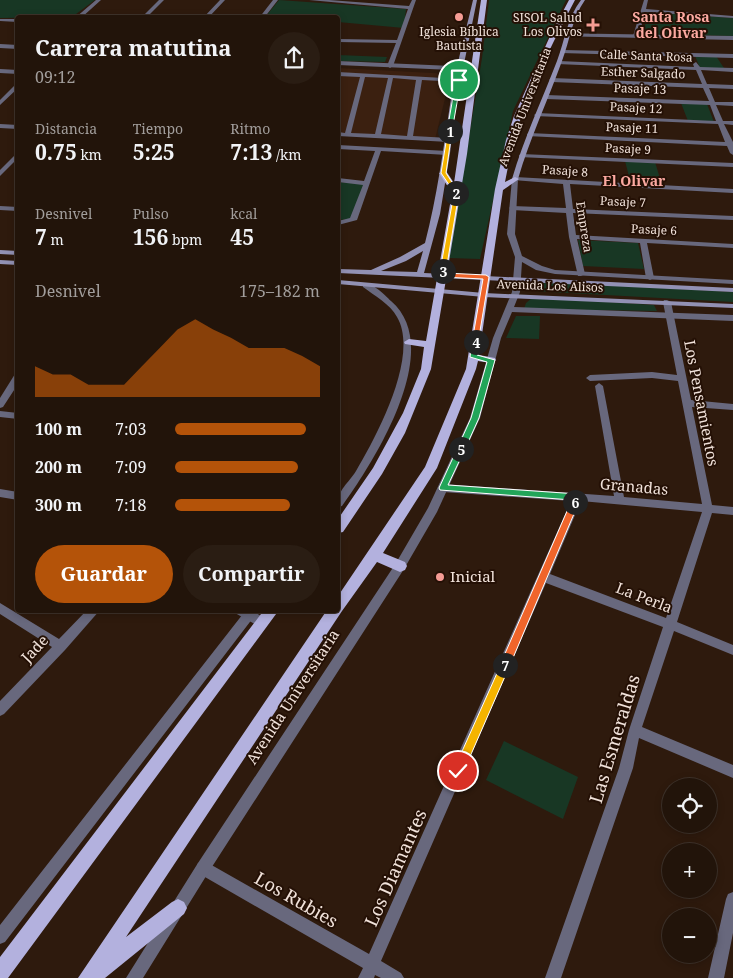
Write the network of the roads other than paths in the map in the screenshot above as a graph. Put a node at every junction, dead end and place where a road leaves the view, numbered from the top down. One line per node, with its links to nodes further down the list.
1 (99, 0): 14 (street)
2 (162, 0): 15 (street)
3 (223, 0): 16 (street)
4 (276, 0): 17 (street)
5 (310, 0): 12 (street)
6 (414, 0): 12 (street)
7 (474, 0): 21 (main road)
8 (484, 0): 22 (main road)
9 (572, 0): 23 (main road, Avenida Universitaria)
10 (583, 0): 24 (main road, Avenida Universitaria)
11 (646, 0): 13 (street)
12 (411, 8): 28 (street)
13 (644, 10): 18 (street); 25 (street)
14 (81, 15)
15 (146, 15)
16 (208, 15)
17 (264, 15)
18 (733, 17)
19 (0, 20): 20 (street)
20 (15, 21)
21 (469, 32): 22 (main road); 38 (main road)
22 (480, 33): 40 (main road)
23 (554, 34): 24 (street); 83 (main road, Avenida Universitaria)
24 (568, 34): 25 (street); 31 (main road, Avenida Universitaria)
25 (636, 36): 26 (street)
26 (733, 38)
27 (340, 40): 28 (street)
28 (399, 42): 37 (street)
29 (0, 46): 30 (street)
30 (15, 47)
31 (563, 52): 32 (street); 36 (main road, Avenida Universitaria)
32 (693, 56): 33 (street); 39 (street)
33 (714, 56): 34 (street); 41 (street)
34 (733, 56)
35 (340, 63): 37 (street)
36 (559, 63): 39 (street, Calle Santa Rosa); 50 (main road, Avenida Universitaria)
37 (390, 66): 38 (street)
38 (460, 68): 40 (street); 49 (main road)
39 (697, 68): 41 (street, Calle Santa Rosa); 51 (street)
40 (475, 69): 85 (main road)
41 (721, 69): 42 (street, Calle Santa Rosa)
42 (733, 70)
43 (0, 71): 44 (street)
44 (15, 72)
45 (340, 74): 46 (street)
46 (363, 75): 47 (street); 64 (street)
47 (391, 77): 48 (street); 66 (street)
48 (419, 78): 49 (street); 67 (street)
49 (459, 80): 68 (main road)
50 (552, 80): 51 (street, Esther Salgado); 54 (main road, Avenida Universitaria)
51 (706, 86): 53 (street, Esther Salgado); 56 (street)
52 (15, 87): 55 (street)
53 (733, 87)
54 (546, 97): 56 (street, Pasaje 13); 58 (main road, Avenida Universitaria)
55 (0, 103)
56 (713, 104): 57 (street, Pasaje 13); 59 (street)
57 (733, 104)
58 (537, 115): 59 (street, Pasaje 12); 65 (main road, Avenida Universitaria)
59 (721, 123): 60 (street, Pasaje 12); 69 (street)
60 (733, 123)
61 (0, 126): 62 (street)
62 (15, 128)
63 (340, 134): 64 (street)
64 (348, 134): 66 (street)
65 (530, 135): 69 (street, Pasaje 11); 74 (main road, Avenida Universitaria)
66 (378, 136): 67 (street)
67 (410, 138): 68 (street)
68 (449, 140): 72 (main road)
69 (731, 144): 73 (street)
70 (340, 147): 71 (street)
71 (379, 149): 72 (street); 81 (street)
72 (447, 152): 77 (main road)
73 (733, 152)
74 (522, 156): 76 (street, Pasaje 9); 79 (main road, Avenida Universitaria)
75 (15, 157): 78 (street)
76 (733, 165)
77 (443, 173): 85 (main road); 94 (main road)
78 (0, 174)
79 (515, 179): 82 (street, Pasaje 8); 83 (main road); 87 (street, Avenida Universitaria)
80 (340, 180): 81 (street)
81 (367, 182): 91 (street)
82 (566, 182): 84 (street, Pasaje 8); 89 (street, Empreza)
83 (499, 189): 106 (main road, Avenida Universitaria)
84 (733, 191)
85 (456, 193): 105 (main road)
86 (0, 208): 88 (street)
87 (512, 208): 89 (street, Pasaje 7); 98 (street, Avenida Universitaria)
88 (15, 209)
89 (569, 210): 90 (street, Pasaje 7); 92 (street, Empreza)
90 (733, 218)
91 (340, 222)
92 (573, 237): 93 (street, Pasaje 6); 103 (street, Empreza)
93 (643, 241): 95 (street, Pasaje 6); 108 (street)
94 (427, 245): 102 (main road); 104 (main road)
95 (733, 246)
96 (0, 252): 97 (main road)
97 (15, 253)
98 (519, 257): 103 (street, Avenida Los Alisos); 107 (street, Avenida Universitaria)
99 (0, 262): 100 (main road)
100 (15, 263)
101 (340, 271): 102 (main road, Avenida Los Alisos)
102 (368, 273): 104 (main road, Avenida Los Alisos)
103 (581, 274): 108 (street, Avenida Los Alisos)
104 (420, 275): 105 (main road, Avenida Los Alisos)
105 (442, 275): 106 (main road, Avenida Los Alisos); 113 (main road)
106 (486, 277): 107 (main road, Avenida Los Alisos); 114 (main road, Avenida Universitaria)
107 (518, 278): 112 (main road, Avenida Los Alisos); 115 (street, Avenida Universitaria)
108 (650, 278): 110 (street, Avenida Los Alisos)
109 (340, 282): 111 (main road, Avenida Los Alisos)
110 (733, 282)
111 (366, 285): 113 (main road, Avenida Los Alisos); 121 (street)
112 (733, 290)
113 (439, 292): 114 (main road, Avenida Los Alisos); 122 (main road)
114 (484, 295): 115 (main road, Avenida Los Alisos); 123 (main road, Avenida Universitaria)
115 (514, 296): 116 (main road, Avenida Los Alisos); 118 (street, Avenida Universitaria)
116 (666, 302): 117 (main road, Avenida Los Alisos); 119 (street, Los Pensamientos)
117 (733, 306)
118 (510, 309): 119 (street, Avenida Los Alisos); 124 (street, Avenida Universitaria)
119 (669, 316): 120 (street, Avenida Los Alisos); 126 (street, Los Pensamientos)
120 (733, 318)
121 (409, 342): 122 (main road); 138 (street)
122 (431, 345): 142 (main road)
123 (473, 357): 124 (main road); 143 (main road, Avenida Universitaria)
124 (491, 360): 134 (street, Avenida Universitaria)
125 (590, 378): 126 (street)
126 (682, 378): 129 (street, Los Pensamientos)
127 (15, 381): 130 (street)
128 (600, 386): 139 (street)
129 (687, 403): 131 (street); 140 (street, Los Pensamientos)
130 (0, 405)
131 (733, 407)
132 (0, 414): 133 (street)
133 (15, 416)
134 (443, 488): 137 (street, Granadas); 144 (street, Avenida Universitaria)
135 (0, 493): 136 (street)
136 (15, 496)
137 (578, 497): 139 (street, Granadas); 145 (street, Los Diamantes)
138 (340, 500)
139 (620, 500): 140 (street, Granadas)
140 (708, 509): 141 (street, Granadas); 151 (street, Las Esmeraldas)
141 (733, 511)
142 (340, 525)
143 (374, 555): 144 (main road); 146 (main road, Avenida Universitaria)
144 (400, 566): 157 (street, Avenida Universitaria)
145 (544, 577): 151 (street, La Perla); 161 (street, Los Diamantes)
146 (340, 603)
147 (0, 608): 152 (street)
148 (91, 613): 152 (street, Jade)
149 (333, 613): 163 (main road, Avenida Universitaria)
150 (255, 614): 160 (street); 162 (main road)
151 (670, 624): 153 (street, La Perla); 155 (street, Las Esmeraldas)
152 (60, 646): 154 (street, Jade)
153 (733, 650)
154 (0, 710)
155 (635, 730): 156 (street); 166 (street, Las Esmeraldas)
156 (733, 772)
157 (203, 868): 159 (street, Avenida Universitaria); 161 (street, Los Rubies)
158 (733, 899): 167 (street)
159 (178, 908): 163 (main road); 164 (street, Avenida Universitaria)
160 (0, 937)
161 (369, 972): 165 (street, Los Rubies)
162 (0, 973)
163 (89, 978)
164 (134, 978)
165 (396, 978)
166 (553, 978)
167 (716, 978)

